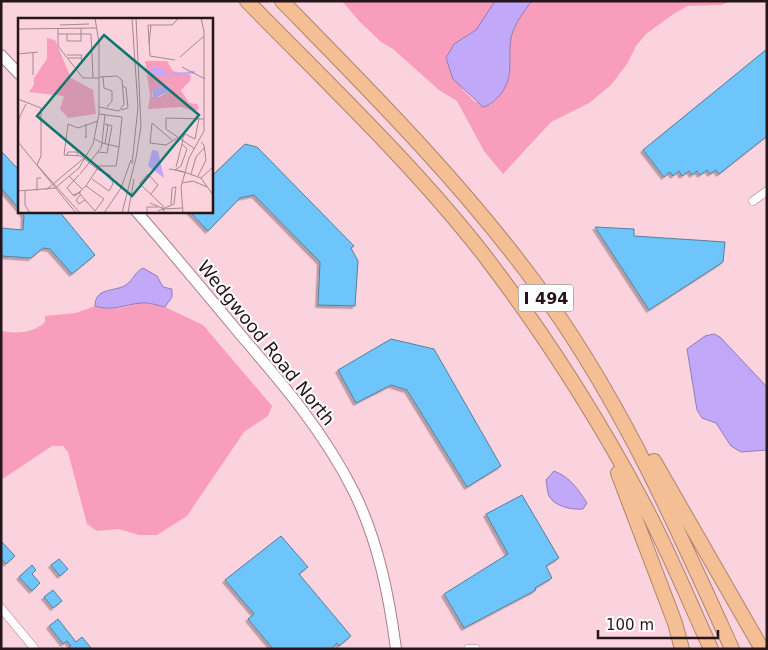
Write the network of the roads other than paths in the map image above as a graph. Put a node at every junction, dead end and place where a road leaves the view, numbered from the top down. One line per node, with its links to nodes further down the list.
1 (247, 1): 9 (highway, I 494)
2 (282, 1): 8 (highway, I 494)
3 (1, 54): 4 (street)
4 (18, 73)
5 (767, 191): 6 (street)
6 (753, 201)
7 (137, 212): 14 (street, Wedgwood Road North)
8 (563, 323): 11 (highway); 19 (highway, I 494)
9 (600, 425): 17 (highway); 18 (highway, I 494)
10 (1, 608): 13 (street)
11 (746, 619): 12 (highway); 20 (highway)
12 (767, 646)
13 (35, 649)
14 (396, 649)
15 (468, 649): 16 (street)
16 (476, 649)
17 (682, 649)
18 (711, 649)
19 (732, 649)
20 (762, 649)

